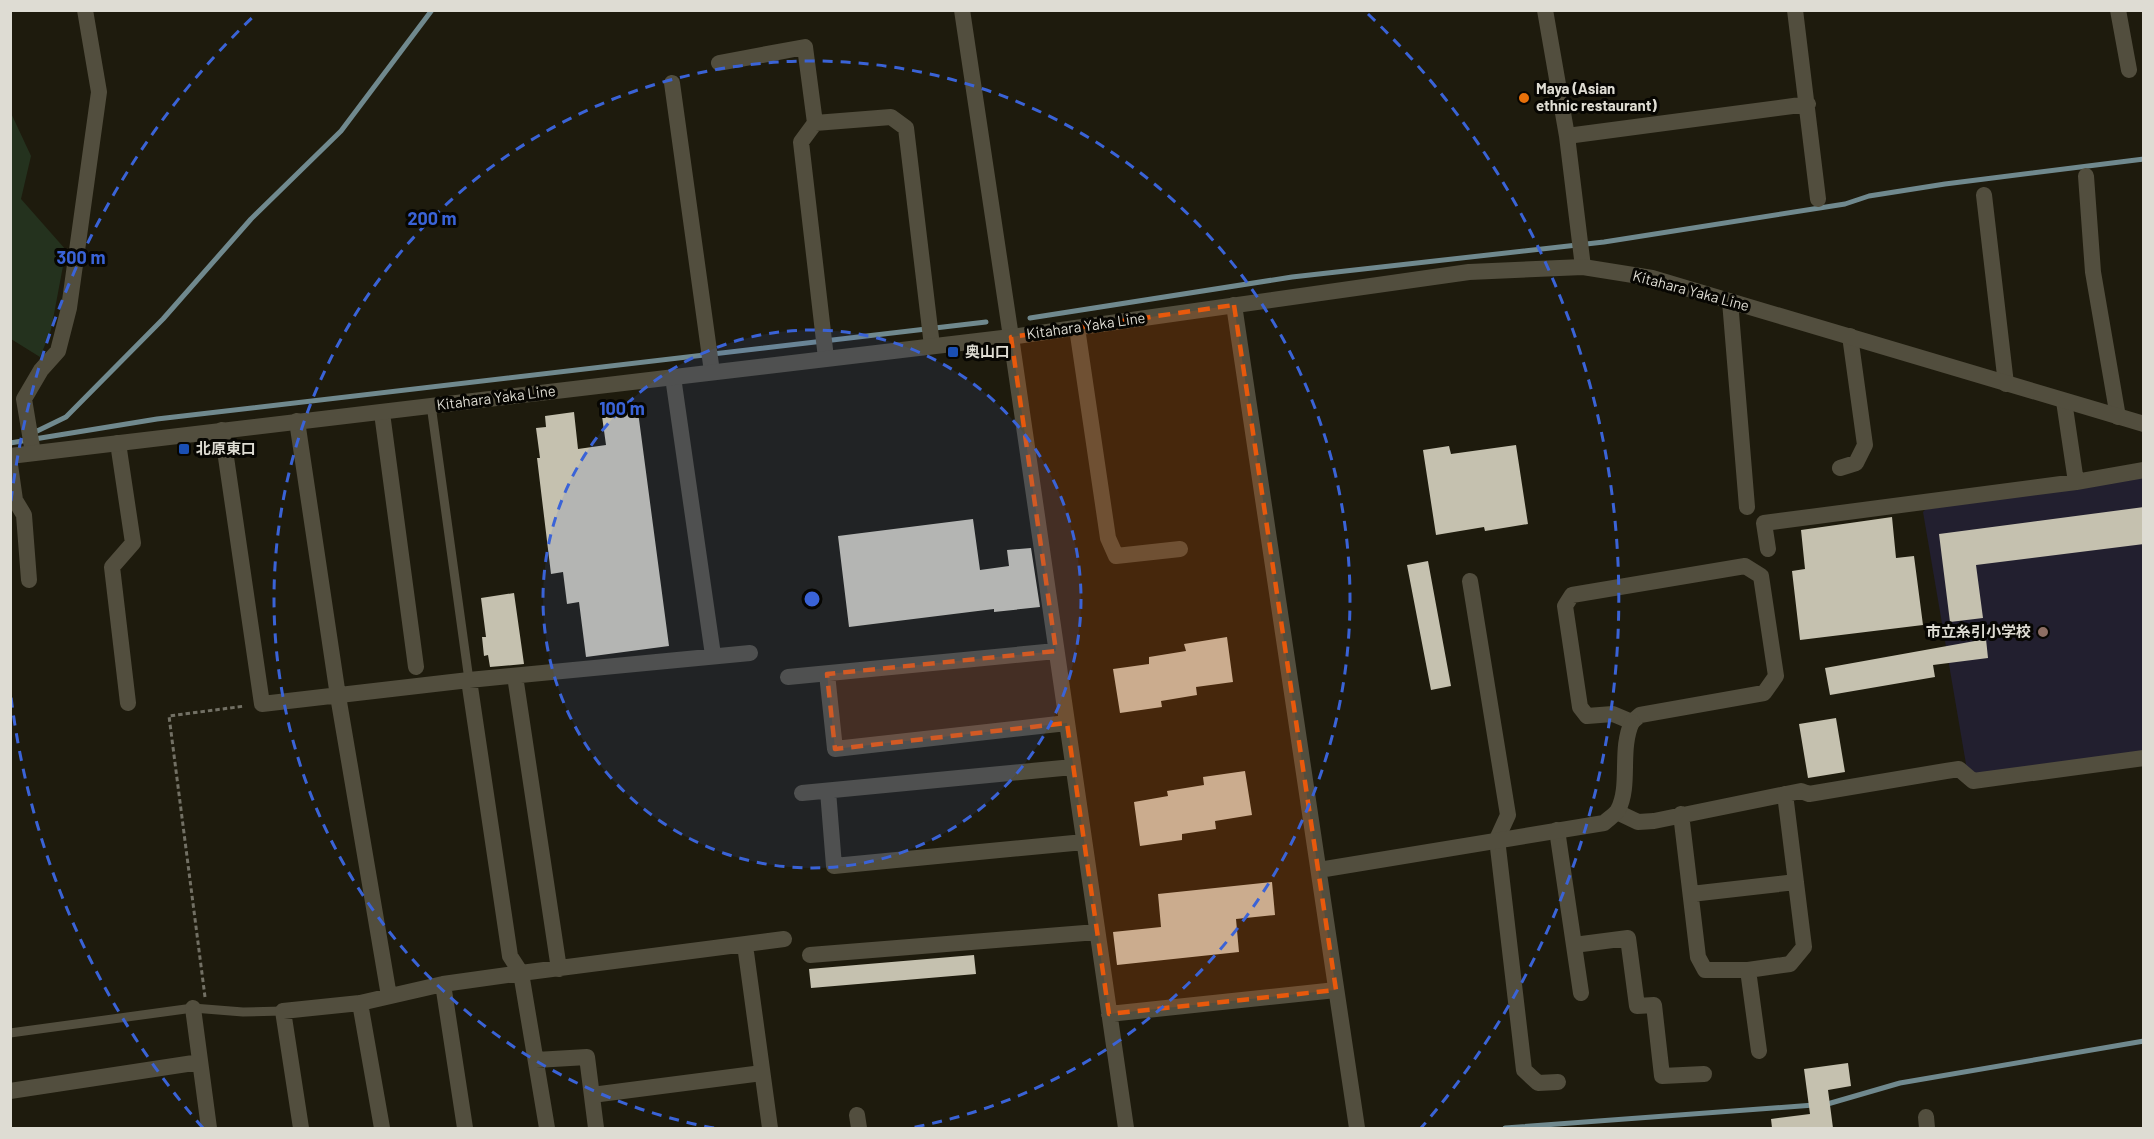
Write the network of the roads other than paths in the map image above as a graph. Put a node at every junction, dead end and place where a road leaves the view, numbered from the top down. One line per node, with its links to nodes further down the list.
1 (86, 10): 34 (street)
2 (963, 10): 20 (street)
3 (1545, 10): 11 (street)
4 (1795, 10): 9 (street)
5 (2118, 10): 7 (street)
6 (719, 63): 10 (street)
7 (2129, 70)
8 (672, 83): 23 (street)
9 (1808, 104): 11 (street); 14 (street)
10 (815, 123): 21 (street); 22 (street)
11 (1567, 136): 15 (street)
12 (2086, 176): 29 (street)
13 (1984, 195): 25 (street)
14 (1818, 199)
15 (1583, 267): 16 (street, Kitahara Yaka Line); 17 (street, Kitahara Yaka Line)
16 (1730, 301): 19 (street, Kitahara Yaka Line); 40 (street)
17 (1234, 305): 18 (street, Kitahara Yaka Line); 67 (street)
18 (1077, 328): 20 (street, Kitahara Yaka Line); 41 (street)
19 (1850, 336): 25 (street, Kitahara Yaka Line); 37 (street)
20 (1011, 337): 21 (street, Kitahara Yaka Line); 45 (street)
21 (932, 346): 22 (street, Kitahara Yaka Line)
22 (826, 358): 23 (street, Kitahara Yaka Line)
23 (712, 372): 24 (street, Kitahara Yaka Line)
24 (673, 377): 27 (street, Kitahara Yaka Line); 47 (street)
25 (2006, 384): 26 (street, Kitahara Yaka Line)
26 (2064, 401): 29 (street, Kitahara Yaka Line); 39 (street)
27 (431, 405): 28 (street, Kitahara Yaka Line); 52 (lane)
28 (382, 413): 30 (street, Kitahara Yaka Line); 48 (street)
29 (2118, 417): 31 (street, Kitahara Yaka Line)
30 (297, 422): 32 (street, Kitahara Yaka Line); 53 (street)
31 (2144, 424)
32 (222, 430): 33 (street, Kitahara Yaka Line); 53 (street)
33 (118, 443): 34 (street, Kitahara Yaka Line); 54 (street)
34 (33, 453): 35 (street, Kitahara Yaka Line)
35 (10, 456)
36 (10, 465): 43 (street)
37 (1840, 468)
38 (2144, 470): 39 (street)
39 (2076, 482): 42 (street)
40 (1747, 507)
41 (1180, 549)
42 (1768, 549)
43 (29, 580)
44 (1470, 581): 65 (street)
45 (1056, 651): 49 (street); 56 (street)
46 (750, 653): 47 (street)
47 (713, 655): 50 (street)
48 (416, 667)
49 (827, 674): 51 (street); 56 (street)
50 (515, 676): 52 (street); 75 (street)
51 (788, 677)
52 (469, 680): 53 (street); 77 (street)
53 (338, 696): 81 (street)
54 (128, 703)
55 (1632, 722): 55 (street); 62 (street)
56 (1067, 723): 58 (street)
57 (2144, 758): 61 (street)
58 (1073, 767): 59 (street); 66 (street)
59 (828, 791): 60 (street); 66 (street)
60 (802, 793)
61 (1785, 794): 63 (street); 68 (street)
62 (1617, 812): 63 (street); 64 (street)
63 (1681, 814): 69 (street)
64 (1557, 830): 65 (street); 73 (street)
65 (1497, 839): 67 (street); 92 (street)
66 (1084, 842): 70 (street)
67 (1319, 870): 79 (street)
68 (1796, 882): 69 (street); 76 (street)
69 (1691, 894): 76 (street)
70 (1097, 932): 74 (street); 85 (street)
71 (784, 939): 72 (street)
72 (744, 945): 75 (street); 90 (street)
73 (1574, 945): 80 (street); 91 (street)
74 (810, 955)
75 (559, 969): 77 (street)
76 (1748, 970): 87 (street)
77 (522, 973): 78 (street); 88 (street)
78 (443, 984): 81 (street); 98 (street)
79 (1336, 990): 85 (street); 103 (street)
80 (1581, 993)
81 (389, 996): 82 (street)
82 (360, 1003): 84 (street); 97 (street)
83 (200, 1008): 84 (lane); 86 (lane); 89 (street)
84 (283, 1011): 96 (street)
85 (1109, 1014): 102 (street)
86 (10, 1033)
87 (1759, 1050)
88 (536, 1060): 94 (street); 99 (street)
89 (201, 1062): 93 (street); 95 (street)
90 (762, 1073): 94 (street); 101 (street)
91 (1704, 1074)
92 (1558, 1083)
93 (10, 1091)
94 (592, 1095): 100 (street)
95 (209, 1128)
96 (301, 1128)
97 (382, 1128)
98 (465, 1128)
99 (547, 1128)
100 (596, 1128)
101 (770, 1128)
102 (1125, 1128)
103 (1357, 1128)

